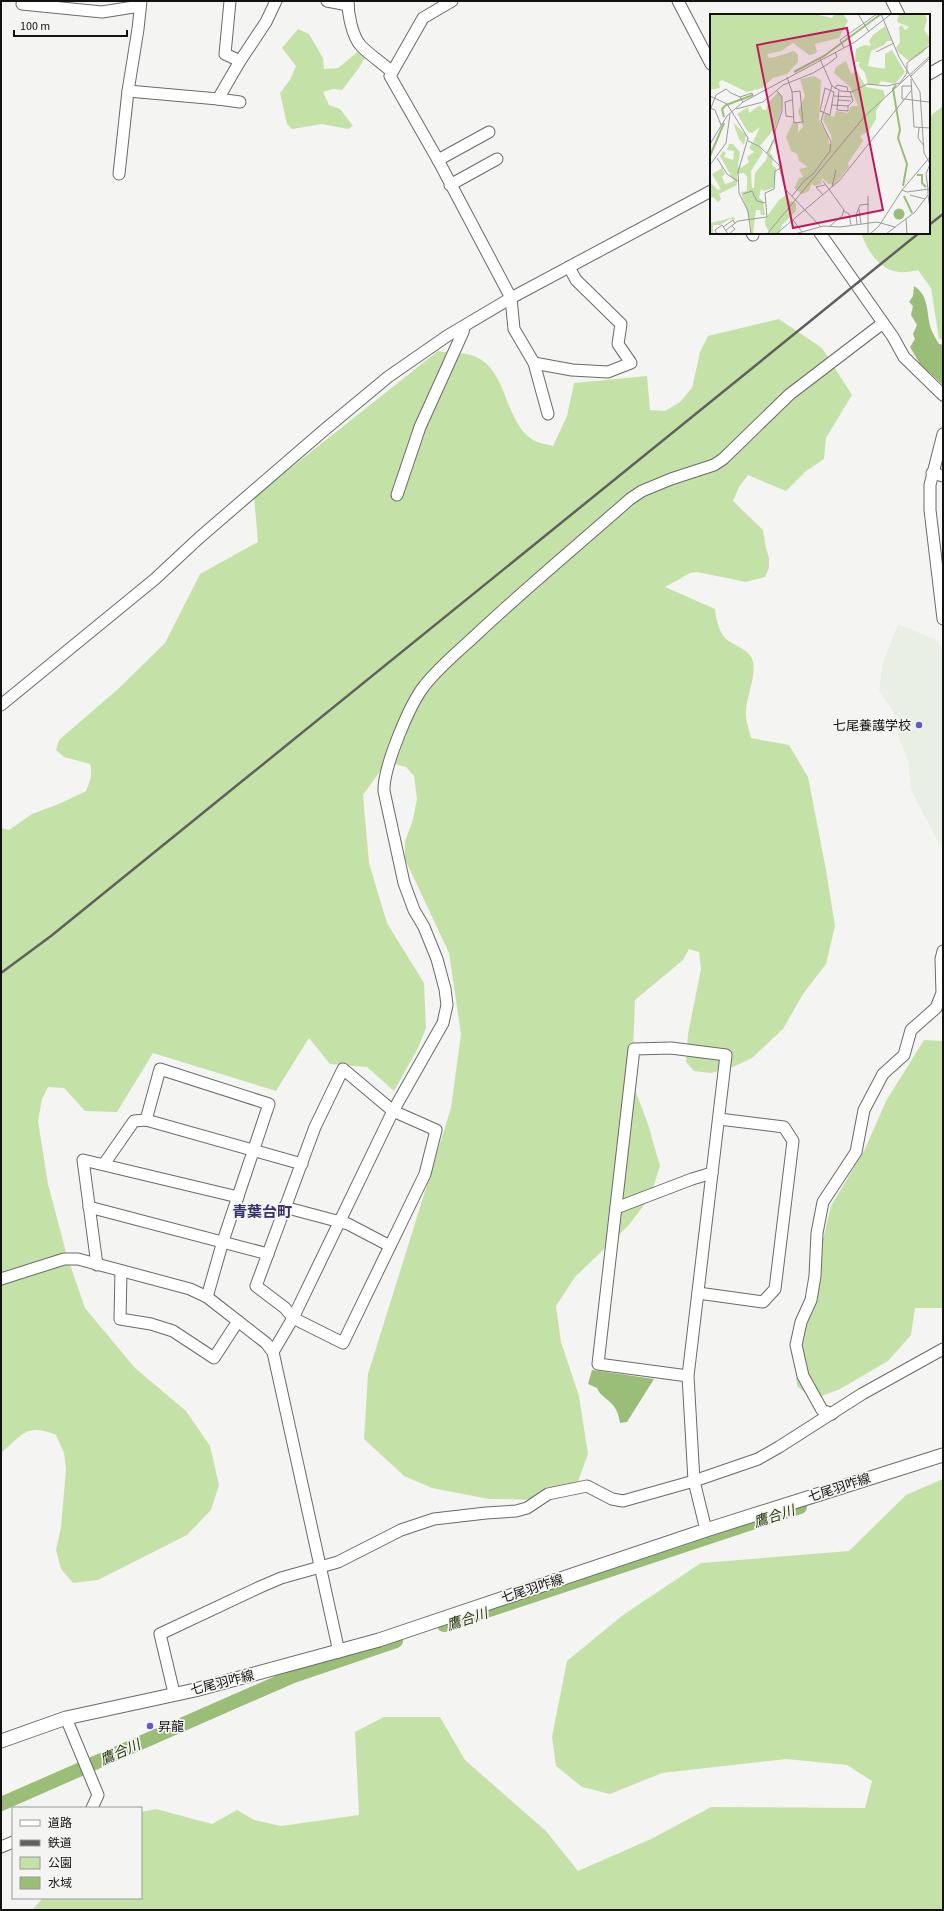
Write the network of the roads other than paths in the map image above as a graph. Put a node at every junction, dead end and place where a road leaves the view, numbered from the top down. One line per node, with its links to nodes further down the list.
1 (230, 1): 11 (street)
2 (276, 1): 11 (street)
3 (326, 1): 8 (street)
4 (452, 1): 14 (street)
5 (678, 1): 12 (street)
6 (892, 1): 10 (street)
7 (140, 3): 9 (street); 16 (street)
8 (348, 3): 14 (street)
9 (22, 4)
10 (898, 14)
11 (240, 61): 17 (street)
12 (710, 62)
13 (943, 66): 15 (street)
14 (392, 72): 21 (street)
15 (930, 72)
16 (128, 91): 17 (street); 22 (street)
17 (218, 99): 18 (street)
18 (240, 102)
19 (490, 132): 21 (street)
20 (497, 159): 23 (street)
21 (438, 160): 23 (street)
22 (119, 174)
23 (450, 185): 27 (street)
24 (710, 192): 26 (street)
25 (823, 234): 28 (street)
26 (569, 267): 27 (street); 30 (street)
27 (511, 298): 29 (street); 30 (street)
28 (883, 323): 31 (street); 40 (street)
29 (464, 327): 36 (street); 38 (street)
30 (534, 363): 32 (street)
31 (943, 396)
32 (548, 414)
33 (943, 434): 34 (street)
34 (932, 473): 35 (street); 37 (street)
35 (943, 476)
36 (397, 494)
37 (943, 618)
38 (1, 705)
39 (943, 951): 65 (street)
40 (393, 1111): 45 (street); 51 (street); 53 (street)
41 (719, 1119): 46 (street); 50 (street); 58 (street)
42 (146, 1120): 43 (street); 43 (street); 44 (street)
43 (254, 1151): 45 (street); 47 (street)
44 (104, 1164): 47 (street); 48 (street)
45 (302, 1164): 49 (street)
46 (712, 1173): 50 (street); 58 (street)
47 (238, 1197): 52 (street)
48 (89, 1207): 52 (street); 55 (street)
49 (284, 1207): 51 (street); 54 (street)
50 (616, 1208): 64 (street)
51 (340, 1222): 53 (street); 60 (street)
52 (223, 1241): 54 (street); 59 (street)
53 (390, 1246): 60 (street)
54 (268, 1254): 60 (street)
55 (97, 1266): 56 (street); 57 (street)
56 (120, 1271): 59 (street); 61 (street)
57 (1, 1279)
58 (698, 1294): 64 (street)
59 (207, 1297): 61 (street)
60 (293, 1318): 63 (street)
61 (238, 1321): 63 (street)
62 (943, 1349): 65 (street)
63 (273, 1352): 69 (street)
64 (688, 1376): 67 (street)
65 (832, 1414): 67 (street)
66 (943, 1455): 68 (main road, 七尾羽咋線)
67 (694, 1481): 68 (street); 69 (street)
68 (706, 1530): 70 (main road, 七尾羽咋線)
69 (320, 1568): 70 (street); 71 (street)
70 (339, 1652): 71 (main road, 七尾羽咋線)
71 (174, 1693): 72 (main road, 七尾羽咋線)
72 (66, 1718): 73 (main road, 七尾羽咋線); 74 (street)
73 (1, 1741)
74 (93, 1807)
75 (12, 1842): 76 (street)
76 (1, 1848)

